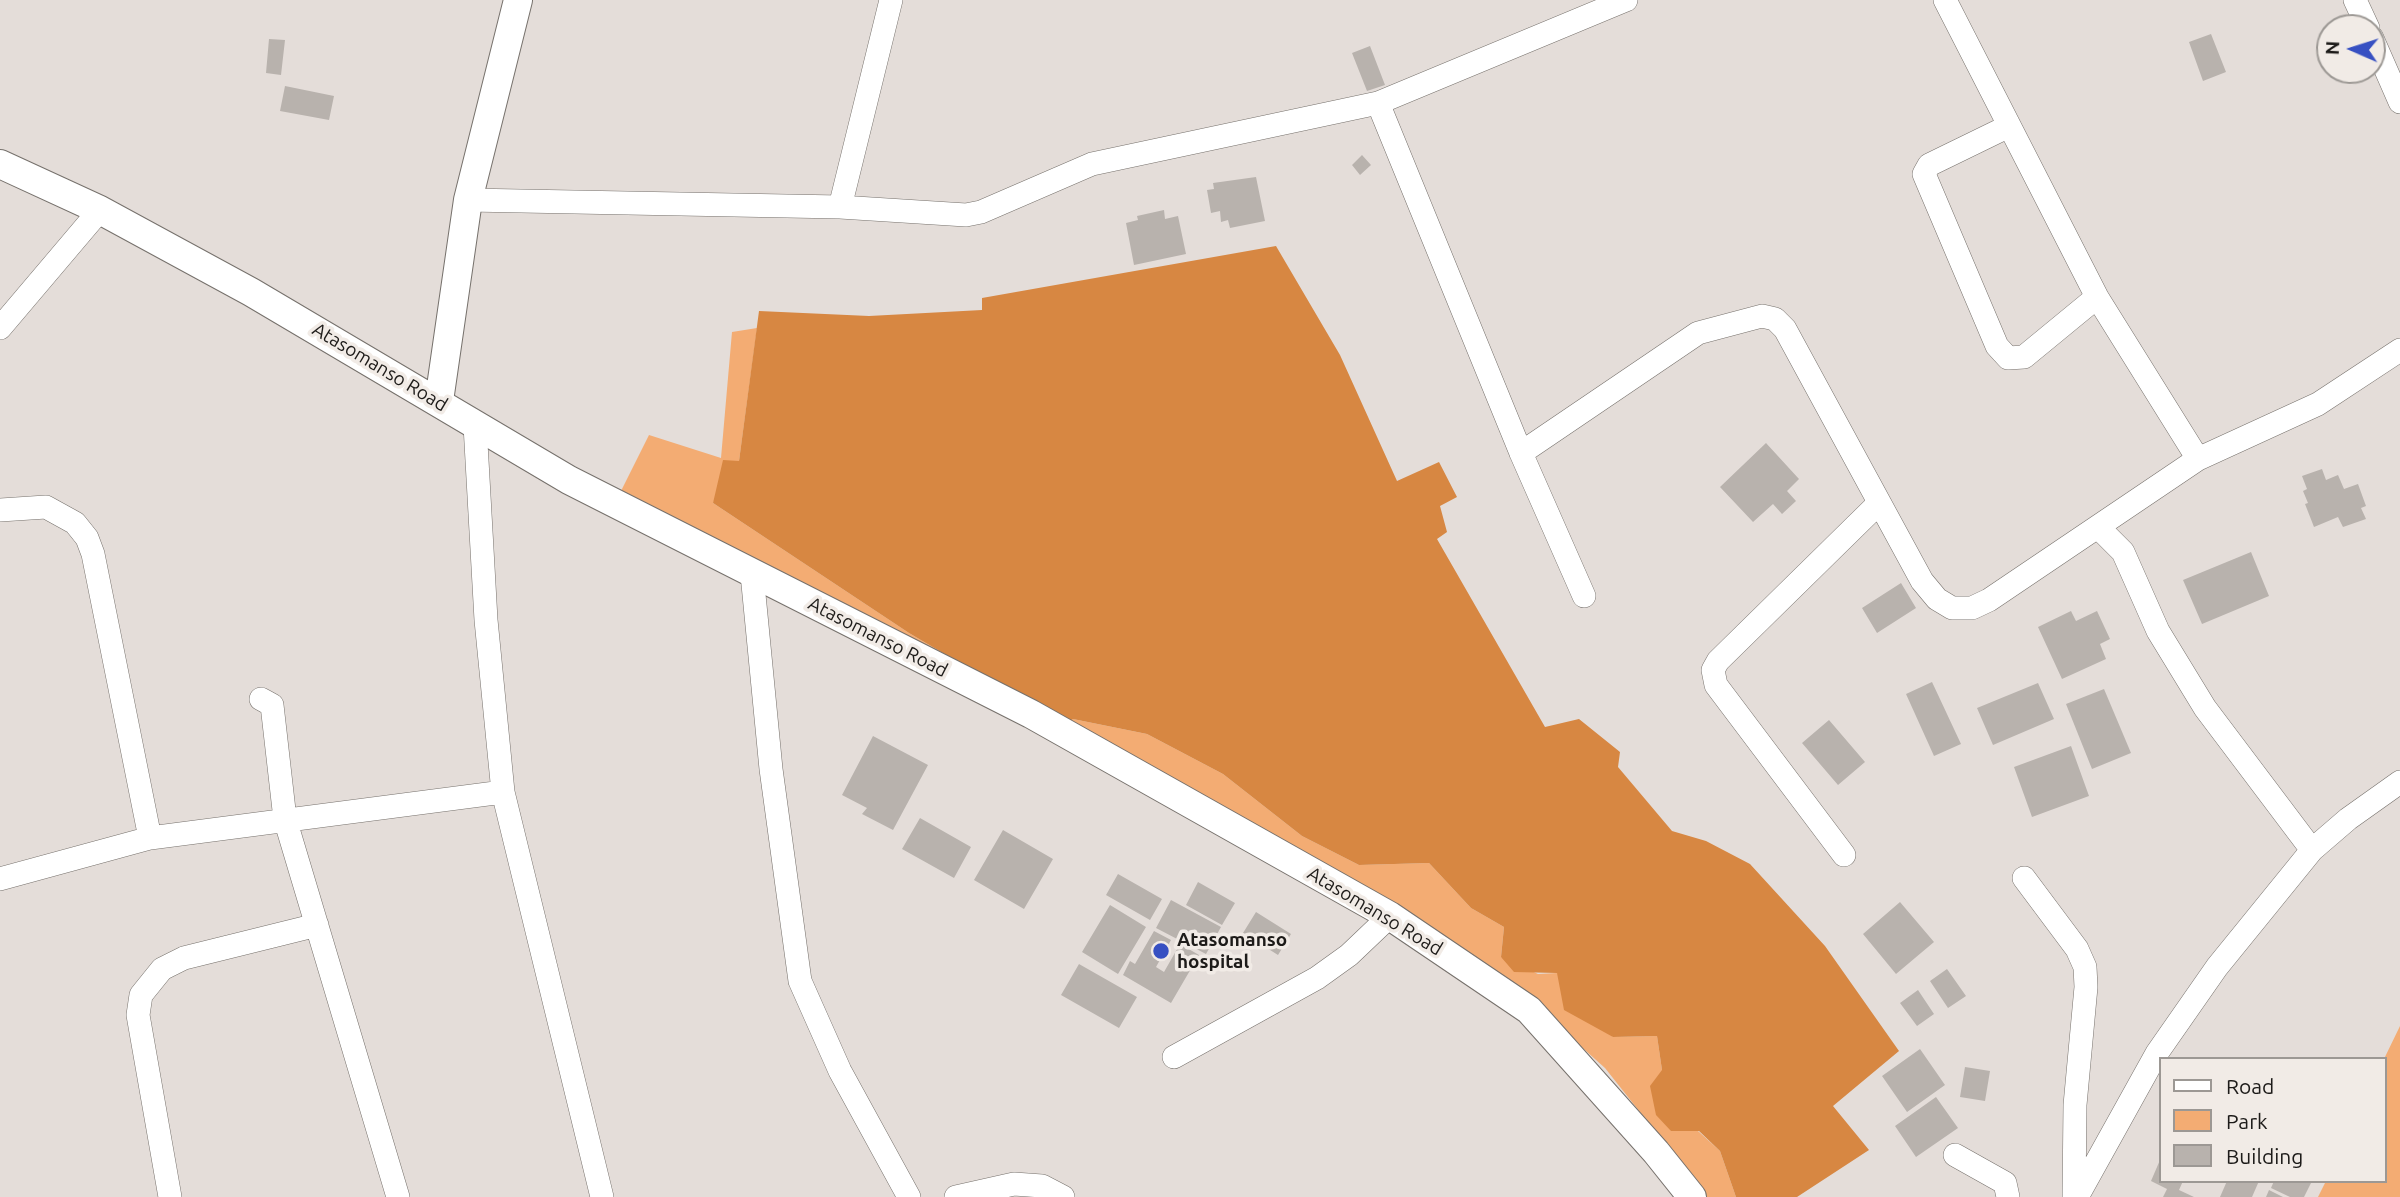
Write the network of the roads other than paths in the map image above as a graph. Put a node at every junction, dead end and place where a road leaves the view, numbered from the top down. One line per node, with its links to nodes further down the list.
1 (517, 0): 10 (street)
2 (891, 0): 11 (street)
3 (1626, 0): 7 (street)
4 (1945, 0): 8 (street)
5 (2386, 70): 6 (street)
6 (2400, 102)
7 (1378, 103): 11 (street); 18 (street)
8 (2009, 126): 13 (street); 13 (street)
9 (0, 164): 12 (street, Atasomanso Road)
10 (468, 200): 11 (street); 16 (street)
11 (840, 207)
12 (100, 210): 14 (street); 16 (street, Atasomanso Road)
13 (2097, 296): 19 (street)
14 (0, 328)
15 (2400, 350): 19 (street)
16 (439, 401): 17 (street, Atasomanso Road)
17 (475, 425): 25 (street, Atasomanso Road); 29 (street)
18 (1521, 453): 20 (street); 26 (street)
19 (2198, 459): 21 (street)
20 (1879, 503): 23 (street); 33 (street)
21 (2132, 504): 23 (street); 24 (street)
22 (0, 510): 31 (street)
23 (2098, 527): 24 (street)
24 (2123, 552): 32 (street)
25 (752, 574): 36 (street, Atasomanso Road); 43 (street)
26 (1584, 596)
27 (261, 699): 30 (street)
28 (2400, 782): 32 (street)
29 (503, 792): 30 (street); 42 (street)
30 (285, 819): 31 (street); 37 (street)
31 (150, 838): 35 (street)
32 (2312, 850): 48 (street)
33 (1844, 856)
34 (2024, 878): 48 (street)
35 (0, 879)
36 (1390, 916): 38 (street); 46 (street, Atasomanso Road)
37 (317, 925): 40 (street); 41 (street)
38 (1174, 1057)
39 (1955, 1155): 47 (street)
40 (170, 1197)
41 (398, 1197)
42 (602, 1197)
43 (909, 1197)
44 (956, 1197): 45 (street)
45 (1063, 1197)
46 (1692, 1197)
47 (2008, 1197)
48 (2076, 1197)

